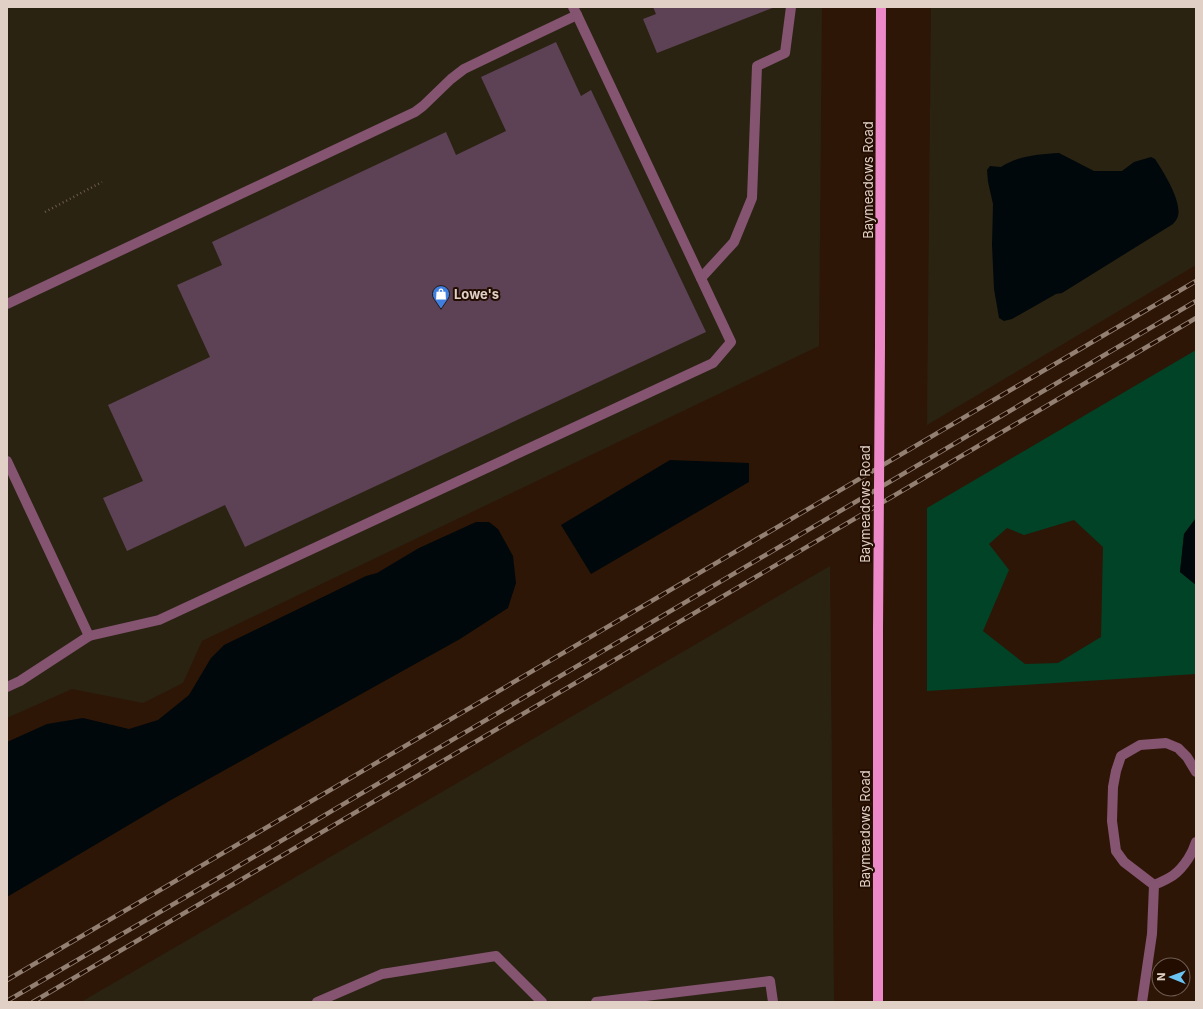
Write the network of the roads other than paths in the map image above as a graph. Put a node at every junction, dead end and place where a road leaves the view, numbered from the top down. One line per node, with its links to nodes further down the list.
1 (791, 7): 4 (street)
2 (882, 7): 16 (main road, Baymeadows Road, bridge)
3 (575, 11): 4 (street); 5 (street)
4 (701, 278): 7 (street)
5 (7, 304)
6 (7, 461): 7 (street)
7 (89, 636): 8 (street)
8 (7, 687)
9 (1195, 769): 11 (street)
10 (1196, 842): 11 (street)
11 (1154, 885): 17 (street)
12 (317, 1002): 13 (street)
13 (542, 1002)
14 (596, 1002): 15 (street)
15 (773, 1002)
16 (878, 1002)
17 (1142, 1002)

